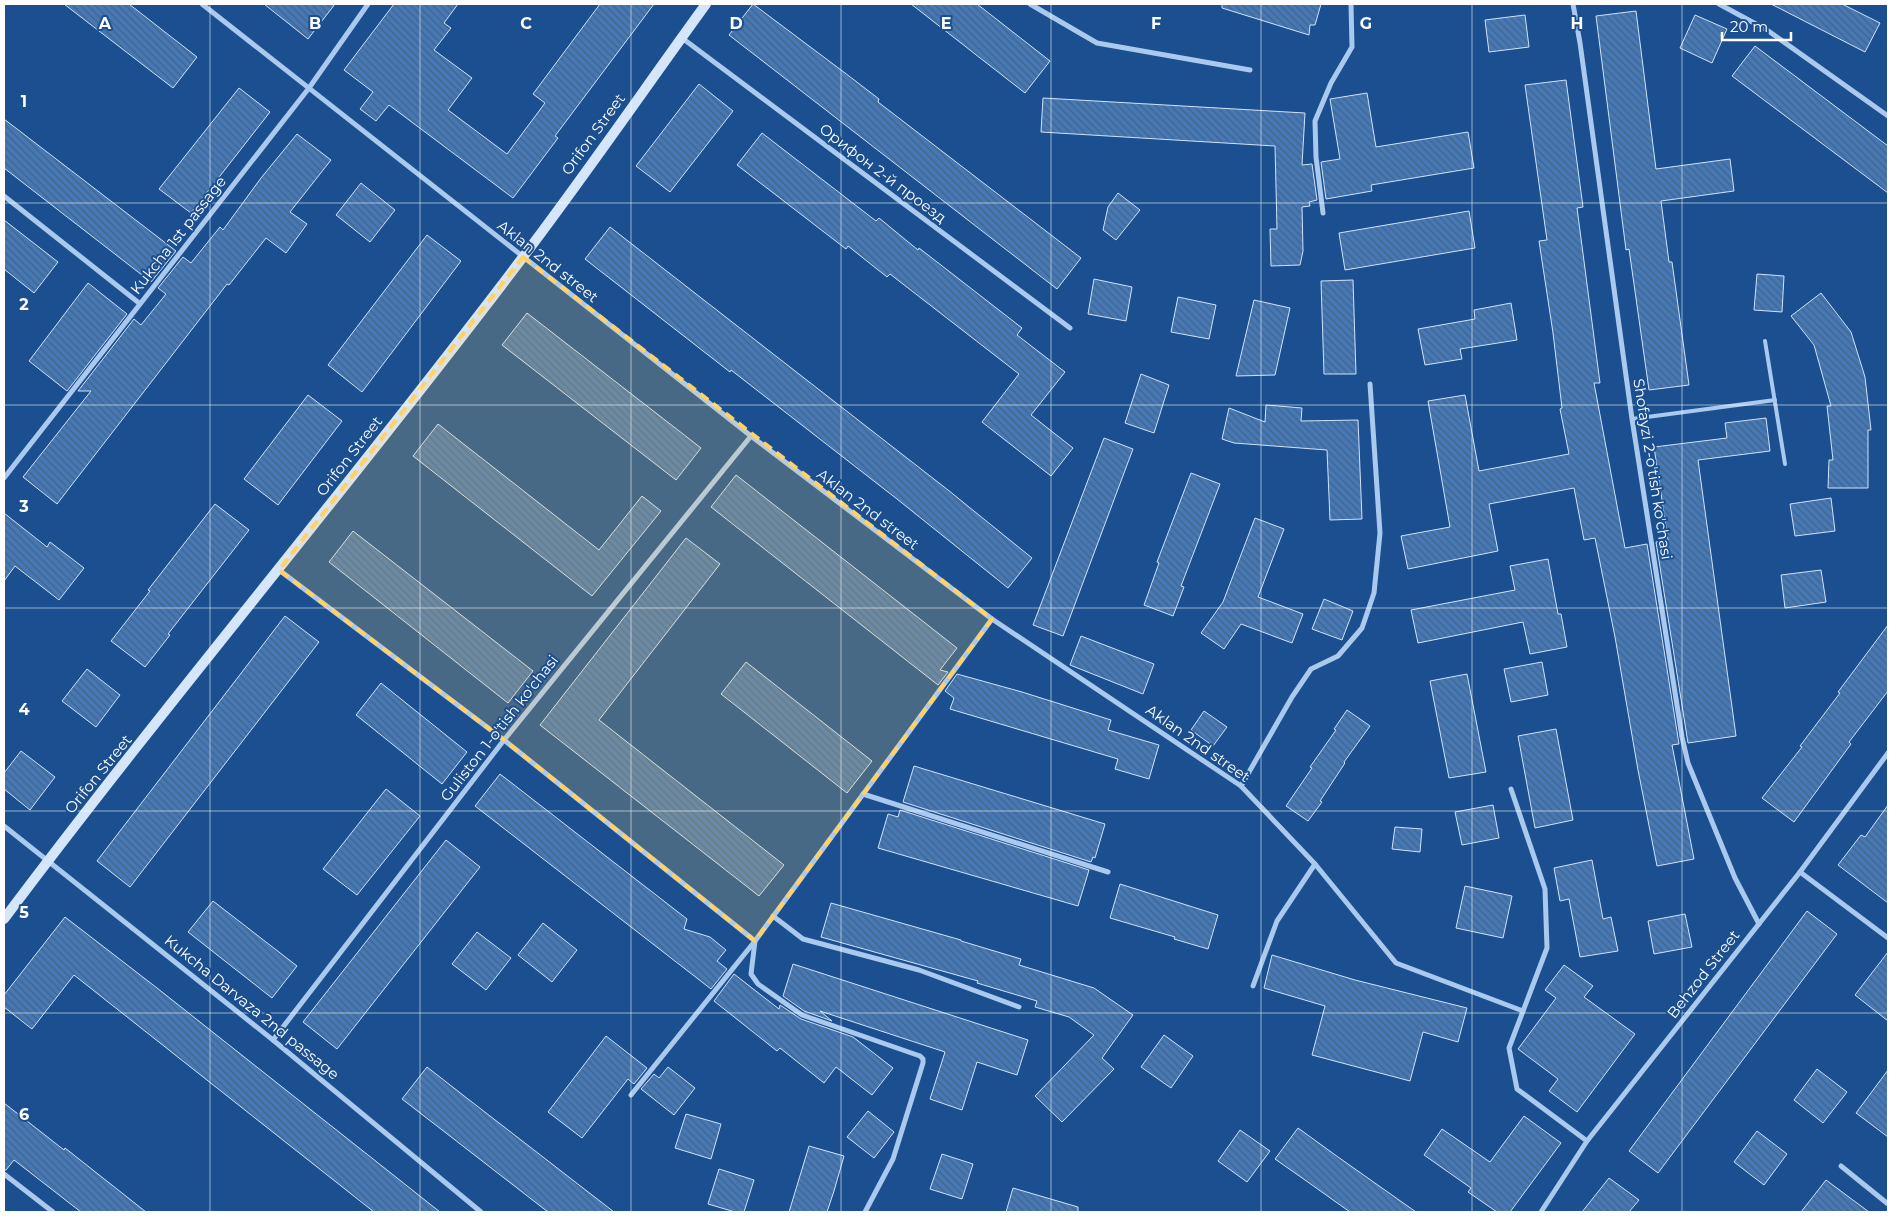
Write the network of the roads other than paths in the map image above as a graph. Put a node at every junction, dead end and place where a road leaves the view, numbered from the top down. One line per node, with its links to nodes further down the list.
1 (202, 4): 10 (street, Аklаn 2nd street)
2 (368, 4): 10 (street, Kukcha 1st passage)
3 (706, 4): 8 (street, Orifon Street)
4 (1030, 4): 9 (street)
5 (1351, 4): 13 (street)
6 (1573, 4): 20 (street, Shofayzi 2-o'tish ko'chasi)
7 (1719, 4): 11 (street)
8 (682, 38): 14 (street, Orifon Street); 16 (street, Орифон 2-й проезд)
9 (1250, 70)
10 (309, 88): 14 (street, Аklаn 2nd street); 15 (street, Kukcha 1st passage)
11 (1888, 116)
12 (4, 196): 15 (street)
13 (1323, 213)
14 (523, 257): 21 (street, Аklаn 2nd street); 24 (street, Orifon Street)
15 (139, 303): 23 (street, Kukcha 1st passage)
16 (1070, 328)
17 (1765, 341): 19 (lane)
18 (1370, 384): 28 (street)
19 (1775, 400): 20 (lane); 22 (lane)
20 (1632, 419): 38 (street, Shofayzi 2-o'tish ko'chasi)
21 (751, 436): 25 (street, Аklаn 2nd street); 26 (street, Guliston 1-o'tish ko'chasi)
22 (1785, 464)
23 (4, 478)
24 (279, 570): 26 (street); 32 (street, Orifon Street)
25 (992, 619): 28 (street, Аklаn 2nd street); 30 (street)
26 (504, 740): 40 (street); 44 (street, Guliston 1-o'tish ko'chasi)
27 (1888, 753): 35 (street, Behzod Street)
28 (1241, 786): 33 (street, Аklаn 2nd street)
29 (1511, 788): 43 (street)
30 (863, 794): 34 (street); 36 (street)
31 (4, 826): 32 (street, Kukcha Darvaza 2nd passage)
32 (48, 860): 37 (street, Orifon Street); 44 (street, Kukcha Darvaza 2nd passage)
33 (1315, 864): 41 (street); 43 (street, Аklаn 2nd street)
34 (1108, 872)
35 (1800, 872): 38 (street, Behzod Street); 39 (street)
36 (773, 916): 40 (street); 42 (street)
37 (4, 919)
38 (1759, 924): 46 (street, Behzod Street)
39 (1888, 938)
40 (755, 942): 45 (street); 52 (street)
41 (1253, 986)
42 (1019, 1007)
43 (1523, 1011): 46 (street)
44 (273, 1040): 51 (street, Kukcha Darvaza 2nd passage)
45 (631, 1095)
46 (1587, 1142): 53 (street, Behzod Street)
47 (1841, 1166): 49 (street)
48 (4, 1174): 50 (street)
49 (1888, 1204)
50 (53, 1212)
51 (481, 1212)
52 (865, 1212)
53 (1541, 1212)

